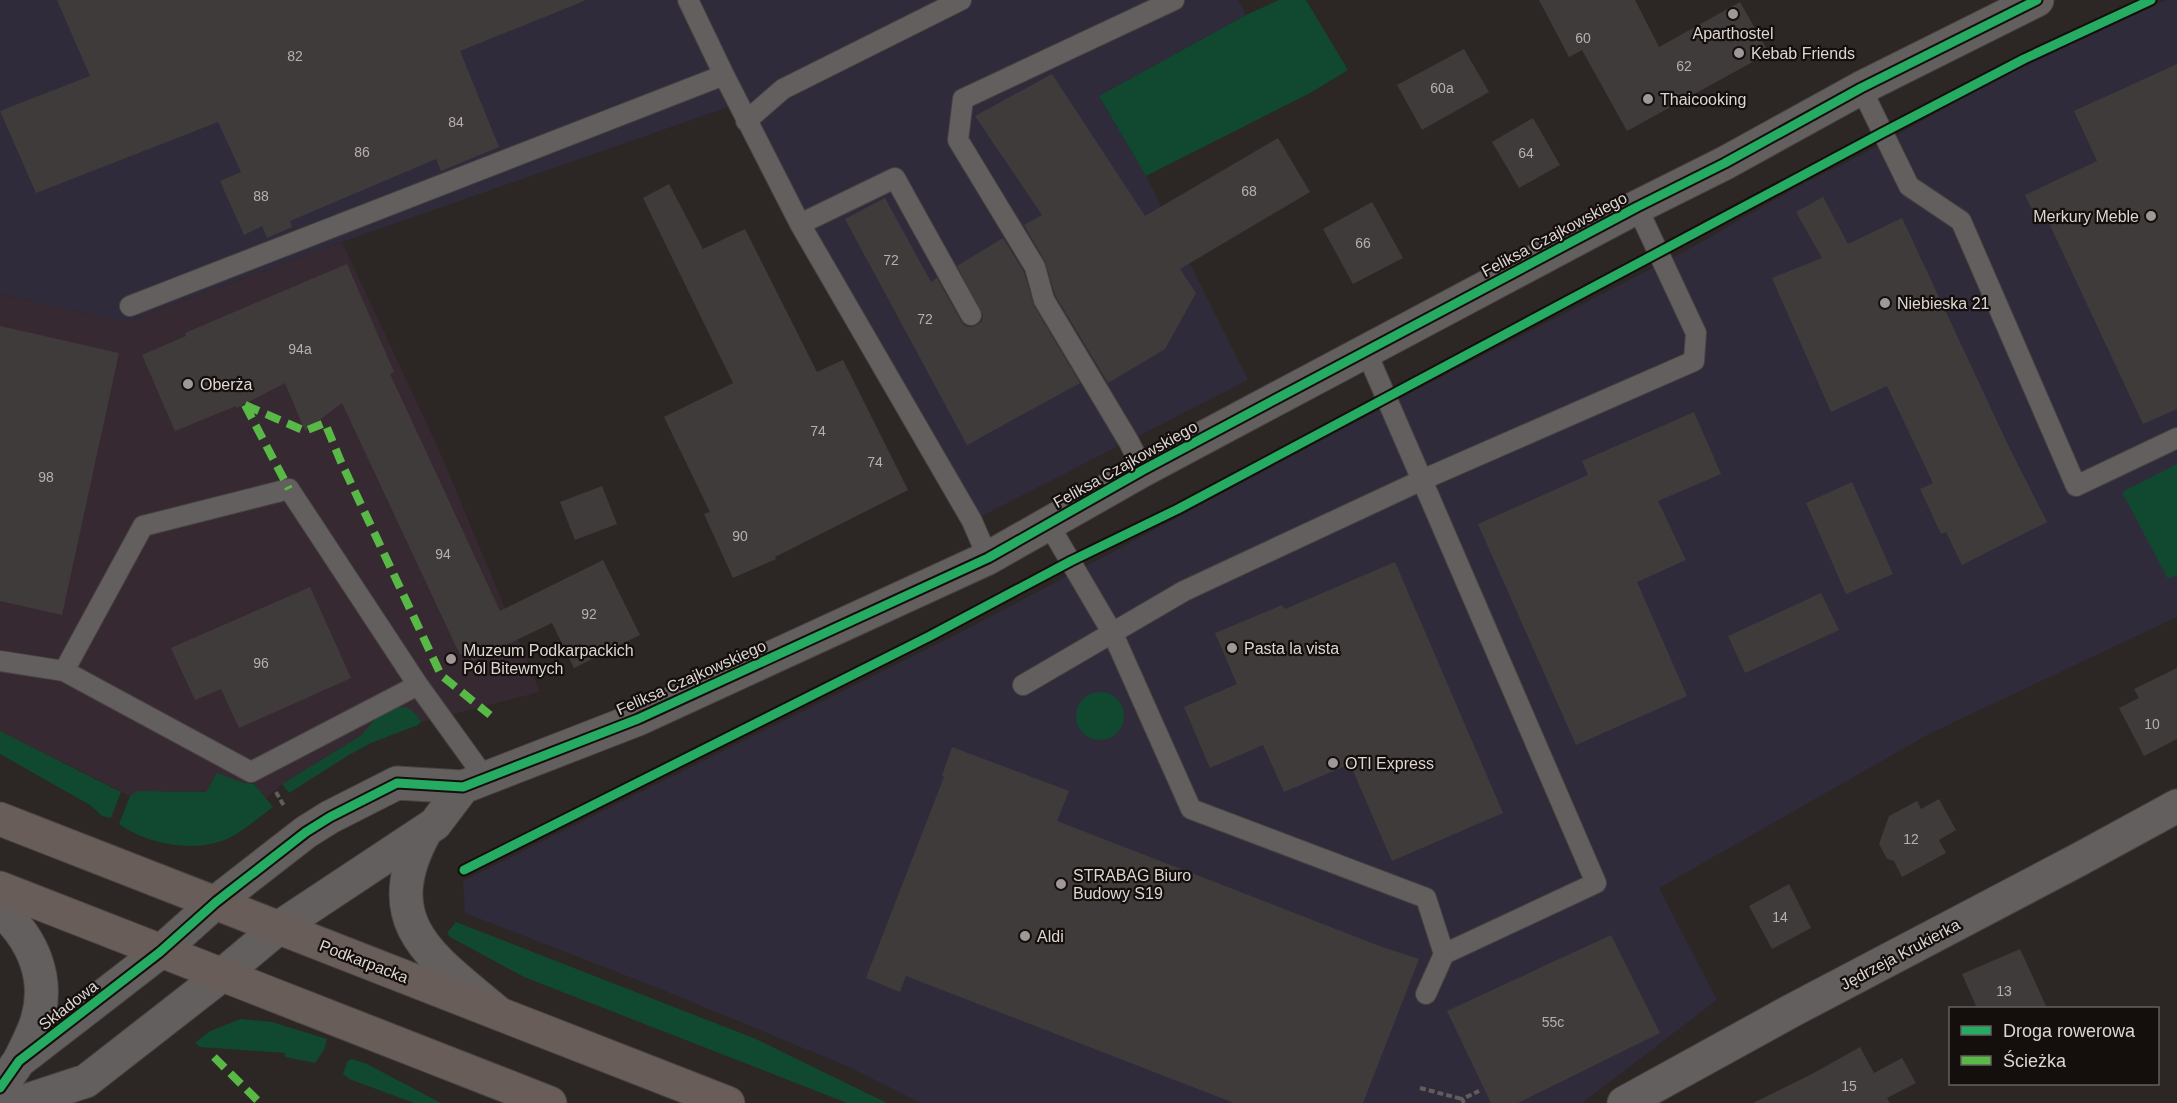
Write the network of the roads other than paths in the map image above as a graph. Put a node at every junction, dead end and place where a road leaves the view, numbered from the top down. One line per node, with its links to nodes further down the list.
1 (688, 0): 5 (lane)
2 (961, 0): 7 (lane)
3 (1174, 0): 14 (lane)
4 (2037, 0): 6 (street, Feliksa Czajkowskiego)
5 (724, 75): 7 (lane); 10 (lane)
6 (1861, 88): 8 (street, Feliksa Czajkowskiego); 13 (lane)
7 (746, 121): 9 (lane)
8 (1637, 207): 12 (street, Feliksa Czajkowskiego); 15 (lane)
9 (800, 224): 11 (lane); 17 (lane)
10 (130, 306)
11 (971, 315)
12 (1366, 351): 14 (street, Feliksa Czajkowskiego); 15 (lane)
13 (2177, 438)
14 (1143, 470): 16 (street, Feliksa Czajkowskiego)
15 (1422, 480): 18 (lane); 32 (lane)
16 (1048, 525): 17 (street, Feliksa Czajkowskiego); 18 (lane)
17 (988, 558): 23 (street, Feliksa Czajkowskiego)
18 (1113, 634): 22 (lane); 32 (lane)
19 (0, 661): 20 (lane)
20 (64, 671): 21 (lane); 21 (lane)
21 (418, 685): 23 (lane)
22 (1023, 685)
23 (474, 782): 26 (street); 28 (street, Feliksa Czajkowskiego)
24 (2177, 806): 41 (street, Jędrzeja Krukierka)
25 (0, 819): 28 (main road, Podkarpacka)
26 (424, 832): 30 (street); 35 (street)
27 (0, 888): 31 (main road)
28 (216, 902): 30 (main road, Podkarpacka); 31 (street, Składowa)
29 (0, 910): 36 (street)
30 (278, 927): 33 (street); 35 (main road, Podkarpacka)
31 (160, 952): 33 (main road); 36 (street, Składowa)
32 (1444, 954): 34 (lane)
33 (222, 975): 38 (street); 39 (main road)
34 (1426, 994)
35 (500, 1014): 40 (main road, Podkarpacka)
36 (20, 1061): 37 (street, Składowa)
37 (0, 1088)
38 (19, 1103)
39 (550, 1103)
40 (728, 1103)
41 (1624, 1103)

